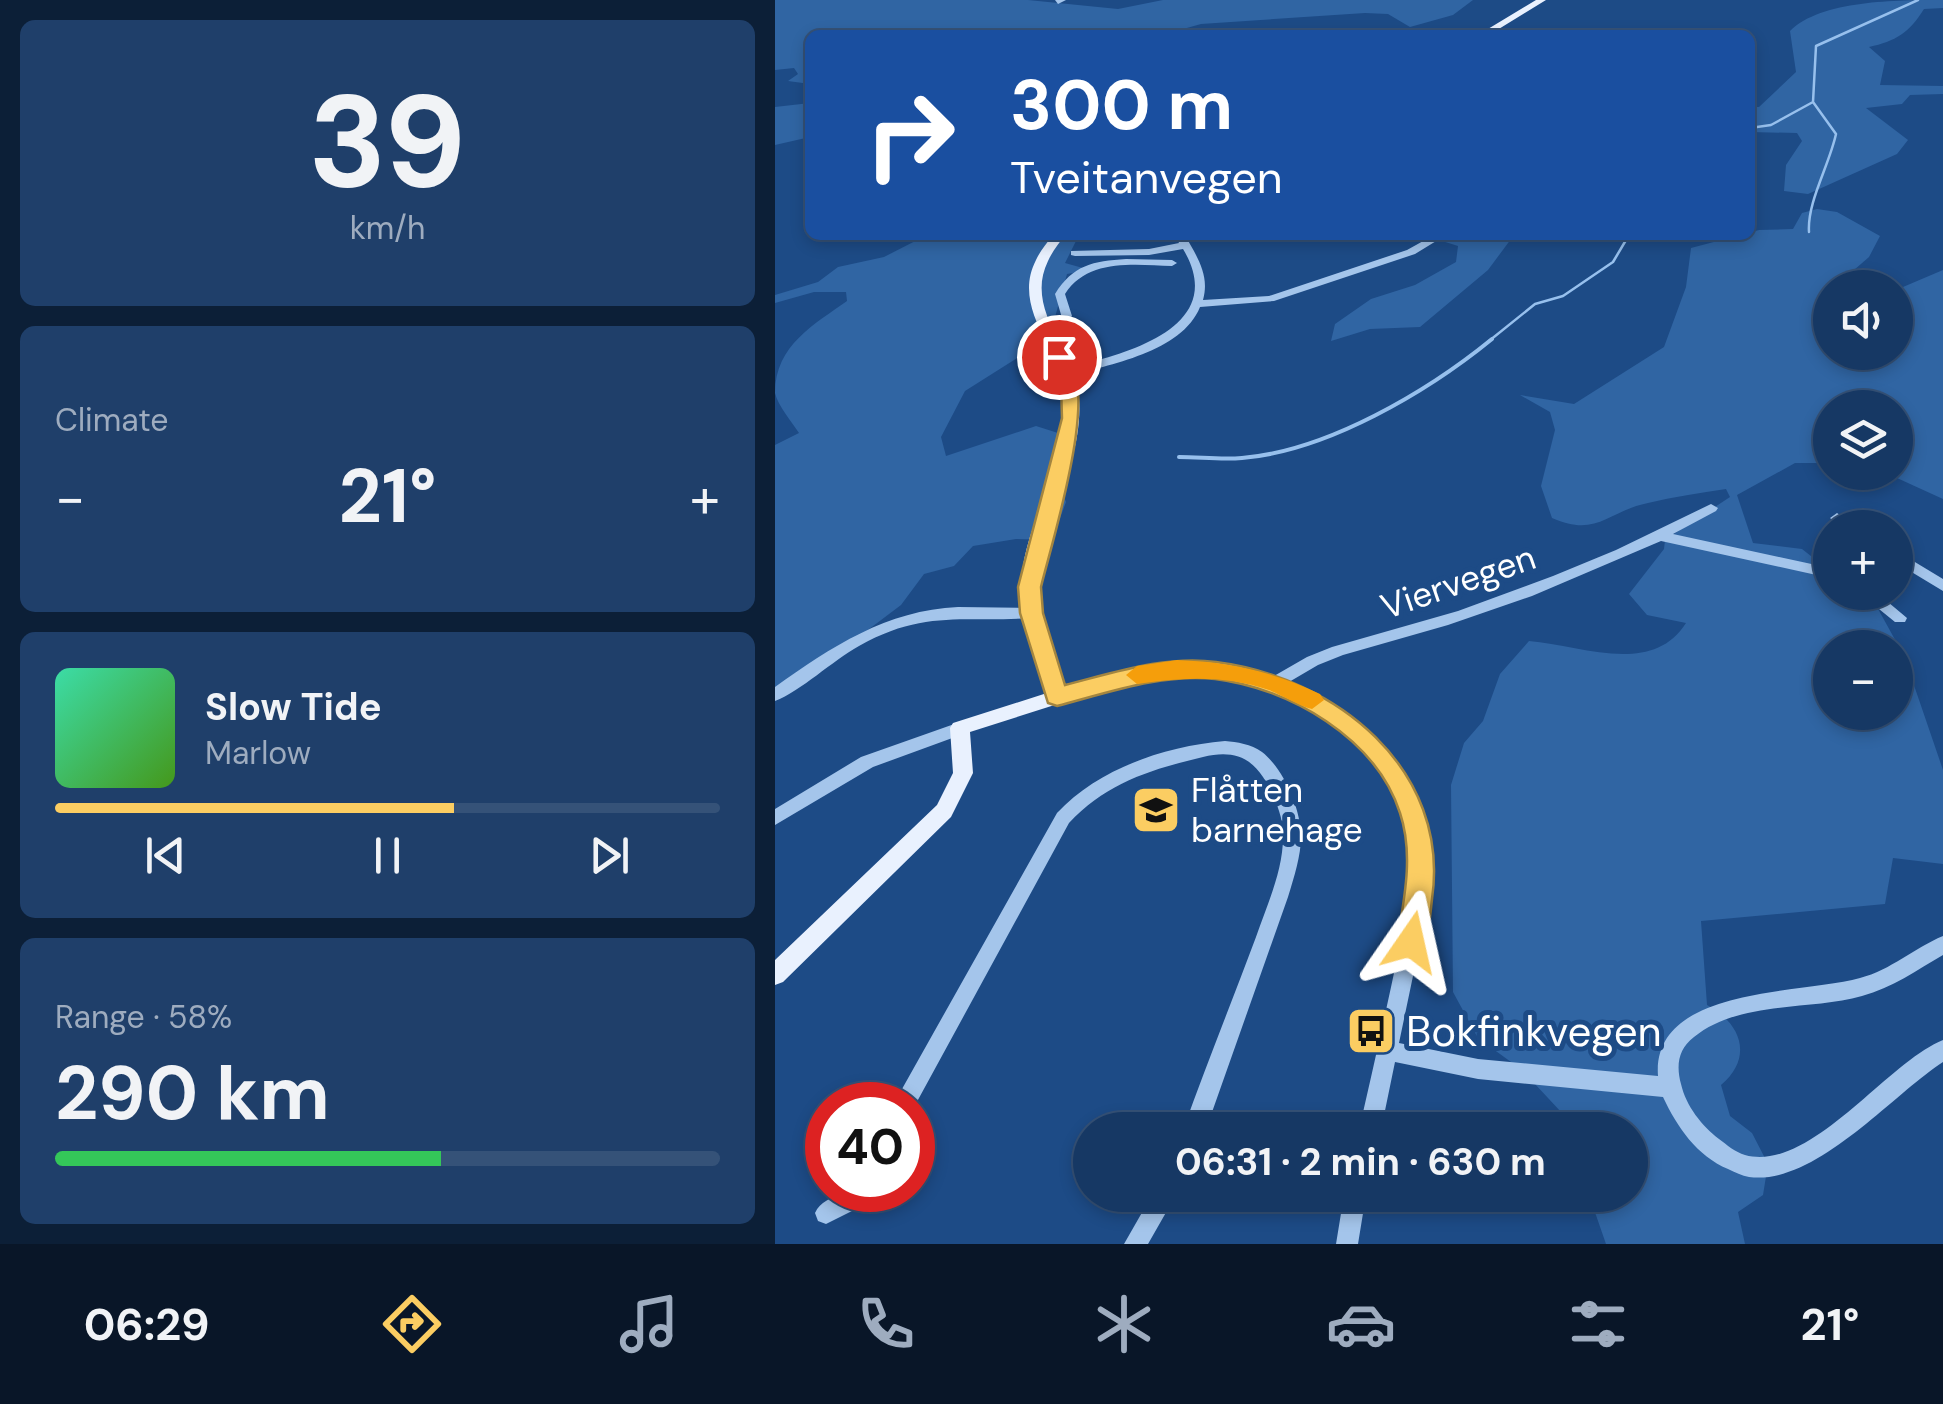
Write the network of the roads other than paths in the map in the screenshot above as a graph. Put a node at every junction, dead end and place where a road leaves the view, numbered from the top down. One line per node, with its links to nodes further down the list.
1 (1541, 0): 2 (main road)
2 (1491, 30)
3 (1056, 240): 12 (main road)
4 (1182, 240): 6 (street); 10 (street)
5 (1435, 240): 10 (street)
6 (1164, 250): 7 (street); 8 (street)
7 (1075, 253)
8 (1133, 262): 9 (street); 11 (street)
9 (1172, 263)
10 (1196, 304): 12 (street)
11 (1066, 316)
12 (1067, 372): 19 (main road)
13 (1711, 508): 14 (street, Viervegen)
14 (1661, 536): 15 (street); 21 (street, Viervegen)
15 (1813, 568)
16 (1913, 569): 17 (street)
17 (1943, 586)
18 (1889, 610): 20 (street)
19 (1031, 613): 22 (street); 23 (main road)
20 (1900, 618)
21 (1276, 683): 23 (street); 29 (street)
22 (775, 695)
23 (1057, 697): 24 (main road)
24 (960, 728): 25 (street); 27 (main road)
25 (775, 818)
26 (1943, 945): 31 (street)
27 (775, 975)
28 (1943, 1050): 31 (street)
29 (1388, 1051): 31 (street); 33 (street)
30 (916, 1082): 32 (street)
31 (1669, 1087)
32 (1200, 1112)
33 (1374, 1112)
34 (829, 1212): 37 (street)
35 (1155, 1212): 38 (street)
36 (1352, 1212): 39 (street)
37 (826, 1214)
38 (1135, 1244)
39 (1347, 1244)

